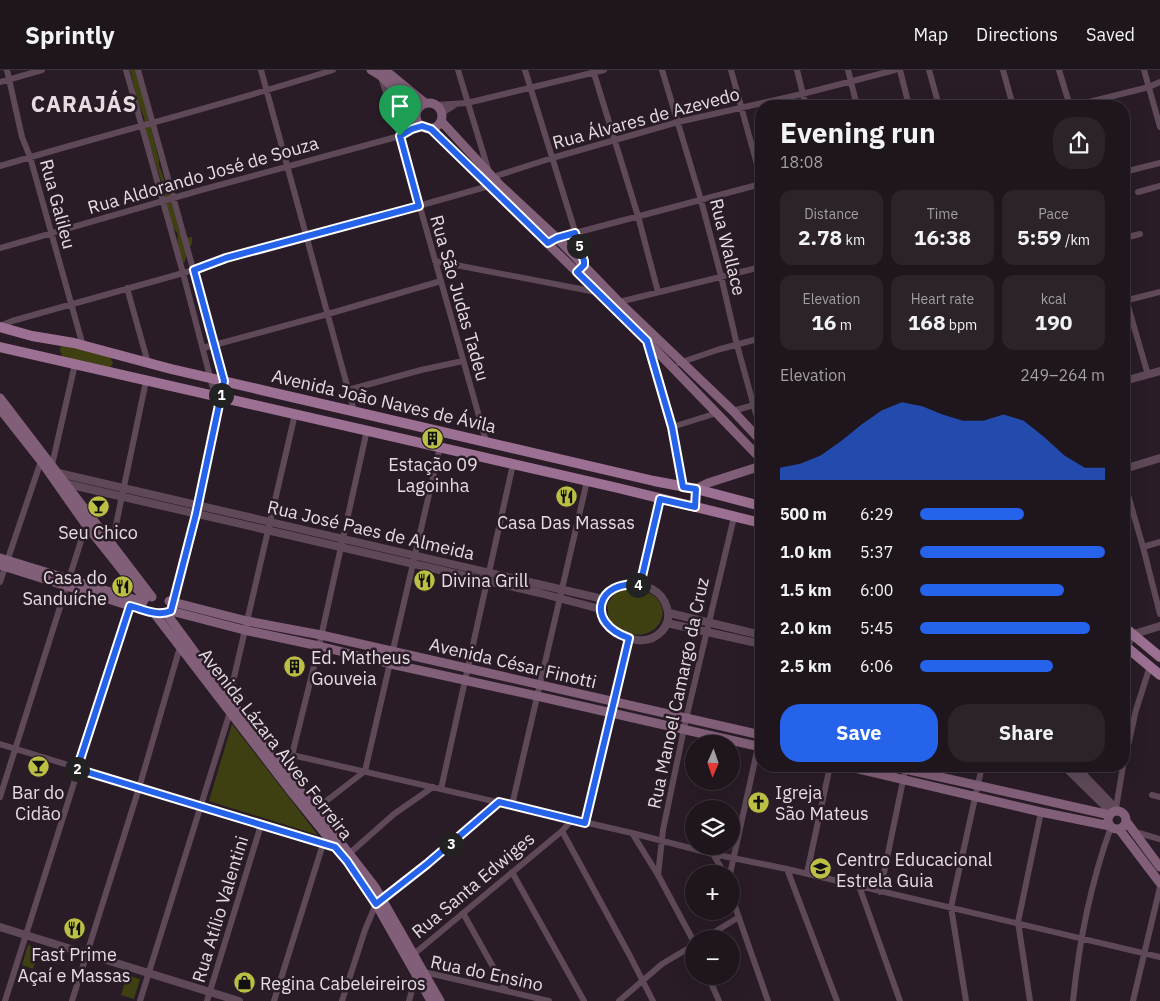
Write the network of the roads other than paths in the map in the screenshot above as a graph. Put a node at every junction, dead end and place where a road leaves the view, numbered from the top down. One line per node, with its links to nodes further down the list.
1 (7, 70): 23 (street, Rua Galileu)
2 (42, 70): 23 (street)
3 (126, 70): 49 (street)
4 (138, 70): 47 (street)
5 (261, 70): 29 (street)
6 (333, 70): 29 (street)
7 (371, 70): 22 (main road)
8 (458, 70): 40 (street)
9 (525, 70): 28 (street)
10 (604, 70): 21 (street)
11 (662, 70): 48 (street, Rua Wallace)
12 (731, 70): 44 (street)
13 (797, 70): 30 (street)
14 (848, 70): 24 (street)
15 (895, 70): 24 (street, Rua Álvares de Azevedo)
16 (900, 70): 34 (street)
17 (929, 70): 35 (street)
18 (1003, 70): 36 (street)
19 (1059, 70): 37 (street)
20 (1144, 70): 27 (street)
21 (594, 71): 28 (street); 54 (street)
22 (383, 73): 39 (main road); 45 (main road); 53 (street, Rua São Judas Tadeu)
23 (9, 79): 25 (street); 56 (street, Rua Galileu)
24 (851, 81): 30 (street, Rua Álvares de Azevedo); 33 (street)
25 (0, 82)
26 (1160, 82): 27 (street)
27 (1149, 87): 38 (street); 51 (street)
28 (530, 88): 40 (street); 57 (street)
29 (266, 91): 47 (street); 60 (street)
30 (802, 94): 31 (street, Rua Álvares de Azevedo); 32 (street)
31 (774, 100)
32 (804, 100)
33 (856, 100)
34 (908, 100)
35 (937, 100)
36 (1011, 100)
37 (1068, 100)
38 (1098, 100)
39 (425, 103): 43 (main road); 45 (main road)
40 (467, 103): 41 (street); 62 (street)
41 (456, 104): 43 (street); 46 (street)
42 (755, 104): 44 (street, Rua Álvares de Azevedo)
43 (436, 105): 46 (main road)
44 (742, 107): 48 (street, Rua Álvares de Azevedo); 55 (street)
45 (417, 110): 50 (main road)
46 (441, 117): 52 (main road); 62 (main road)
47 (152, 122): 49 (street); 66 (street)
48 (678, 122): 54 (street, Rua Álvares de Azevedo); 67 (street, Rua Wallace)
49 (142, 125): 56 (street); 68 (street)
50 (417, 125): 52 (main road); 53 (street, Rua Aldorando José de Souza)
51 (1160, 127)
52 (431, 129): 62 (main road)
53 (400, 136): 60 (street, Rua Aldorando José de Souza); 69 (street, Rua São Judas Tadeu)
54 (615, 140): 57 (street, Rua Álvares de Azevedo); 70 (street)
55 (755, 156)
56 (30, 157): 59 (street); 73 (street, Rua Galileu)
57 (552, 158): 62 (street, Rua Álvares de Azevedo); 72 (street)
58 (1160, 163): 61 (street)
59 (0, 166)
60 (287, 167): 66 (street, Rua Aldorando José de Souza); 77 (street)
61 (1130, 170)
62 (490, 179): 69 (street, Rua Álvares de Azevedo); 78 (main road); 79 (main road)
63 (755, 186): 67 (street)
64 (1160, 186): 65 (street)
65 (1138, 192)
66 (174, 198): 68 (street, Rua Aldorando José de Souza); 71 (street)
67 (701, 200): 70 (street); 86 (street, Rua Wallace)
68 (162, 202): 73 (street, Rua Aldorando José de Souza); 75 (street)
69 (419, 206): 77 (street, Rua Álvares de Azevedo); 81 (street, Rua São Judas Tadeu)
70 (638, 216): 72 (street); 90 (street)
71 (183, 233): 75 (street); 84 (street)
72 (575, 233): 78 (street); 82 (street)
73 (50, 234): 80 (street, Rua Aldorando José de Souza); 94 (street, Rua Galileu)
74 (1140, 234): 76 (street)
75 (172, 236): 85 (street)
76 (1130, 236)
77 (306, 237): 84 (street, Rua Álvares de Azevedo); 95 (street)
78 (557, 238): 79 (street); 82 (main road)
79 (548, 243): 82 (main road)
80 (0, 248)
81 (435, 261): 87 (street, Rua São Judas Tadeu); 89 (street)
82 (580, 268): 89 (main road); 93 (main road)
83 (755, 268): 86 (street)
84 (194, 270): 85 (street, Rua Álvares de Azevedo); 100 (street)
85 (183, 272): 88 (street, Rua Álvares de Azevedo); 104 (street)
86 (721, 276): 90 (street); 101 (street, Rua Wallace)
87 (441, 281): 95 (street); 105 (street, Rua São Judas Tadeu)
88 (127, 288): 94 (street, Rua Álvares de Azevedo); 107 (street)
89 (597, 292): 99 (main road)
90 (658, 292): 93 (street)
91 (1160, 292): 92 (street)
92 (1130, 300)
93 (619, 302): 106 (main road)
94 (71, 305): 97 (street, Rua Álvares de Azevedo); 102 (street, Rua Galileu)
95 (328, 314): 100 (street); 116 (street)
96 (1130, 317): 111 (street)
97 (0, 327): 102 (main road, Avenida João Naves de Ávila)
98 (755, 340): 101 (street)
99 (647, 341): 109 (main road); 126 (street)
100 (216, 344): 104 (street); 115 (street)
101 (737, 345): 106 (street); 118 (street, Rua Wallace)
102 (83, 346): 107 (main road, Avenida João Naves de Ávila)
103 (0, 347): 108 (main road, Avenida João Naves de Ávila)
104 (203, 348): 112 (street)
105 (463, 361): 116 (street); 129 (street, Rua São Judas Tadeu)
106 (683, 362): 109 (street); 123 (main road)
107 (148, 363): 112 (main road, Avenida João Naves de Ávila)
108 (75, 364): 114 (main road, Avenida João Naves de Ávila); 137 (street)
109 (670, 366): 124 (main road)
110 (1160, 371): 111 (street)
111 (1148, 375): 113 (street)
112 (211, 378): 115 (main road, Avenida João Naves de Ávila); 117 (street)
113 (1130, 380)
114 (146, 381): 117 (main road, Avenida João Naves de Ávila); 141 (street)
115 (224, 381): 117 (street); 122 (main road, Avenida João Naves de Ávila)
116 (348, 390): 122 (street)
117 (218, 396): 125 (main road, Avenida João Naves de Ávila); 147 (street)
118 (755, 396)
119 (0, 398): 137 (main road)
120 (755, 405): 123 (street)
121 (0, 409): 133 (main road)
122 (354, 411): 129 (main road, Avenida João Naves de Ávila)
123 (732, 411): 128 (main road)
124 (717, 413): 126 (street); 131 (main road)
125 (295, 414): 127 (main road, Avenida João Naves de Ávila); 152 (street)
126 (672, 427): 142 (street)
127 (367, 430): 130 (main road, Avenida João Naves de Ávila); 156 (street)
128 (755, 435)
129 (486, 441): 142 (main road, Avenida João Naves de Ávila)
130 (440, 447): 134 (main road, Avenida João Naves de Ávila); 161 (street)
131 (755, 453)
132 (1160, 458): 135 (street)
133 (41, 461): 137 (main road); 162 (street)
134 (513, 464): 138 (main road, Avenida João Naves de Ávila); 164 (street)
135 (1130, 467)
136 (755, 468): 143 (main road)
137 (53, 470): 139 (main road); 140 (main road); 141 (street, Rua José Paes de Almeida)
138 (587, 481): 145 (main road, Avenida João Naves de Ávila); 169 (street)
139 (56, 483): 140 (street, Rua José Paes de Almeida); 154 (main road)
140 (66, 484): 144 (street, Rua José Paes de Almeida); 158 (main road)
141 (123, 487): 144 (street); 147 (street, Rua José Paes de Almeida)
142 (683, 487): 143 (main road, Avenida João Naves de Ávila)
143 (696, 489): 148 (main road, Avenida João Naves de Ávila); 149 (main road)
144 (121, 496): 150 (street, Rua José Paes de Almeida); 158 (street)
145 (660, 499): 149 (main road, Avenida João Naves de Ávila); 168 (street)
146 (1130, 502): 160 (street)
147 (197, 504): 150 (street); 152 (street, Rua José Paes de Almeida)
148 (755, 504)
149 (695, 507): 151 (main road, Avenida João Naves de Ávila)
150 (196, 514): 155 (street, Rua José Paes de Almeida); 174 (street)
151 (734, 518): 153 (main road, Avenida João Naves de Ávila); 180 (street, Rua Manoel Camargo da Cruz)
152 (270, 522): 155 (street); 156 (street, Rua José Paes de Almeida)
153 (755, 522)
154 (86, 525): 167 (street); 172 (main road)
155 (268, 531): 159 (street, Rua José Paes de Almeida); 179 (street)
156 (343, 539): 159 (street); 161 (street, Rua José Paes de Almeida)
157 (1160, 542): 160 (street)
158 (112, 544): 172 (main road)
159 (341, 547): 163 (street, Rua José Paes de Almeida); 188 (street)
160 (1143, 547): 178 (street)
161 (416, 556): 163 (street); 164 (street, Rua José Paes de Almeida)
162 (3, 562): 166 (street); 167 (main road)
163 (414, 564): 165 (street, Rua José Paes de Almeida); 195 (street)
164 (489, 572): 165 (street); 169 (street, Rua José Paes de Almeida)
165 (487, 581): 170 (street, Rua José Paes de Almeida); 199 (street)
166 (0, 582)
167 (67, 583): 172 (main road); 173 (main road); 215 (street)
168 (640, 585): 171 (street); 177 (street)
169 (562, 590): 170 (street); 171 (street, Rua José Paes de Almeida)
170 (560, 598): 175 (street, Rua José Paes de Almeida); 202 (street)
171 (603, 599): 175 (street)
172 (146, 602): 173 (main road); 174 (main road); 176 (main road)
173 (130, 606): 218 (street)
174 (170, 606): 176 (main road); 179 (main road, Avenida César Finotti); 183 (main road, Avenida César Finotti); 204 (main road, Avenida Lázara Alves Ferreira)
175 (600, 609): 189 (street)
176 (154, 613): 193 (main road, Avenida Lázara Alves Ferreira)
177 (669, 613): 180 (street); 181 (street)
178 (1160, 614)
179 (247, 620): 183 (street); 188 (main road, Avenida César Finotti)
180 (709, 623): 185 (street, Rua Manoel Camargo da Cruz); 186 (street)
181 (667, 624): 185 (street); 189 (street)
182 (1160, 626): 187 (street)
183 (244, 630): 192 (main road, Avenida César Finotti); 204 (street)
184 (1130, 631): 187 (main road)
185 (707, 632): 191 (street); 208 (street, Rua Manoel Camargo da Cruz)
186 (755, 634)
187 (1134, 634): 190 (street); 196 (main road)
188 (321, 635): 192 (street); 195 (main road, Avenida César Finotti)
189 (629, 638): 205 (street)
190 (1130, 639)
191 (755, 643)
192 (319, 646): 197 (main road, Avenida César Finotti); 216 (street)
193 (180, 647): 206 (main road, Avenida Lázara Alves Ferreira); 232 (street)
194 (1130, 650): 198 (main road)
195 (394, 653): 197 (street); 199 (main road, Avenida César Finotti)
196 (1160, 656)
197 (391, 664): 201 (main road, Avenida César Finotti); 220 (street)
198 (1150, 666): 200 (main road); 211 (street)
199 (467, 668): 201 (street); 202 (main road, Avenida César Finotti)
200 (1160, 675)
201 (464, 681): 203 (main road, Avenida César Finotti); 233 (street)
202 (540, 684): 203 (street); 205 (main road, Avenida César Finotti)
203 (537, 696): 207 (main road, Avenida César Finotti); 239 (street)
204 (229, 699): 213 (main road, Avenida Lázara Alves Ferreira)
205 (613, 702): 207 (street); 208 (main road, Avenida César Finotti)
206 (230, 712): 213 (main road, Avenida Lázara Alves Ferreira); 240 (street)
207 (610, 714): 209 (main road, Avenida César Finotti); 246 (street)
208 (686, 719): 209 (street, Rua Manoel Camargo da Cruz); 210 (main road, Avenida César Finotti)
209 (684, 729): 214 (main road, Avenida César Finotti); 253 (street, Rua Manoel Camargo da Cruz)
210 (755, 733)
211 (1130, 735)
212 (0, 744): 215 (street)
213 (260, 745): 217 (main road, Avenida Lázara Alves Ferreira); 241 (main road, Avenida Lázara Alves Ferreira)
214 (755, 746)
215 (15, 749): 218 (street); 235 (street)
216 (292, 755): 217 (street); 220 (street)
217 (283, 766): 241 (main road, Avenida Lázara Alves Ferreira)
218 (77, 769): 232 (street); 279 (street)
219 (755, 769): 259 (street)
220 (366, 771): 231 (street); 241 (street)
221 (829, 772): 264 (street)
222 (870, 772): 229 (main road)
223 (904, 772): 229 (street)
224 (921, 772): 230 (main road)
225 (981, 772): 230 (street)
226 (1071, 772): 243 (street)
227 (1080, 772): 243 (street)
228 (1122, 772): 243 (street)
229 (903, 780): 236 (main road); 269 (street)
230 (978, 786): 236 (street); 243 (main road)
231 (433, 787): 233 (street); 257 (street)
232 (139, 788): 240 (street); 283 (street)
233 (441, 789): 238 (street)
234 (1152, 795): 237 (street)
235 (0, 797)
236 (975, 797): 242 (main road); 271 (street)
237 (1160, 797)
238 (499, 802): 239 (street); 270 (street)
239 (512, 805): 244 (street)
240 (200, 806): 247 (street); 286 (street)
241 (312, 812): 255 (main road, Avenida Lázara Alves Ferreira); 257 (main road, Avenida Lázara Alves Ferreira)
242 (1042, 812): 248 (main road); 275 (street)
243 (1114, 812): 245 (main road); 248 (main road)
244 (572, 820): 246 (street); 249 (street, Rua Santa Edwiges)
245 (1126, 821): 248 (main road); 250 (main road)
246 (585, 823): 251 (street)
247 (261, 825): 254 (street); 291 (street, Rua Atílio Valentini)
248 (1114, 827): 266 (main road); 280 (street)
249 (562, 831): 263 (street, Rua Santa Edwiges); 288 (street)
250 (1133, 832): 252 (street); 261 (main road)
251 (632, 833): 253 (street); 265 (street)
252 (1160, 840)
253 (663, 841): 256 (street); 265 (street, Rua Manoel Camargo da Cruz)
254 (323, 844): 255 (street); 297 (street)
255 (335, 847): 270 (main road, Avenida Lázara Alves Ferreira)
256 (685, 847)
257 (350, 853): 270 (main road, Avenida Lázara Alves Ferreira)
258 (717, 855): 259 (street)
259 (735, 859): 260 (street); 262 (street)
260 (733, 865)
261 (1160, 867)
262 (787, 868): 264 (street); 308 (street)
263 (512, 872): 272 (street, Rua Santa Edwiges); 303 (street)
264 (807, 873): 267 (street)
265 (658, 875): 277 (street)
266 (1160, 883)
267 (859, 886): 269 (street); 309 (street)
268 (1160, 887): 282 (street)
269 (880, 892): 271 (street)
270 (379, 902): 284 (main road, Avenida Lázara Alves Ferreira); 287 (main road, Avenida Lázara Alves Ferreira); 298 (street)
271 (951, 907): 275 (street); 310 (street)
272 (463, 913): 284 (street, Rua Santa Edwiges); 290 (street)
273 (734, 920): 278 (street)
274 (740, 920): 307 (street)
275 (1018, 922): 280 (street); 311 (street)
276 (0, 927): 279 (street)
277 (687, 930)
278 (718, 930)
279 (25, 935): 283 (street); 292 (street)
280 (1081, 938): 282 (street); 312 (street)
281 (685, 950): 288 (street)
282 (1144, 953): 285 (street); 313 (street)
283 (87, 954): 286 (street); 293 (street)
284 (414, 954): 287 (main road, Avenida Lázara Alves Ferreira)
285 (1160, 957)
286 (148, 974): 291 (street); 294 (street)
287 (420, 974): 290 (street, Rua do Ensino); 299 (street, Rua do Ensino); 300 (main road, Avenida Lázara Alves Ferreira); 301 (main road, Avenida Lázara Alves Ferreira)
288 (643, 980): 304 (street); 305 (street)
289 (712, 985): 306 (street)
290 (506, 990): 302 (street, Rua do Ensino)
291 (210, 992): 295 (street, Rua Atílio Valentini); 296 (street)
292 (5, 1001)
293 (72, 1001)
294 (140, 1001)
295 (207, 1001)
296 (239, 1001)
297 (274, 1001)
298 (342, 1001)
299 (409, 1001)
300 (431, 1001)
301 (440, 1001)
302 (550, 1001)
303 (584, 1001)
304 (619, 1001)
305 (653, 1001)
306 (719, 1001)
307 (768, 1001)
308 (838, 1001)
309 (900, 1001)
310 (966, 1001)
311 (1030, 1001)
312 (1073, 1001)
313 (1134, 1001)

